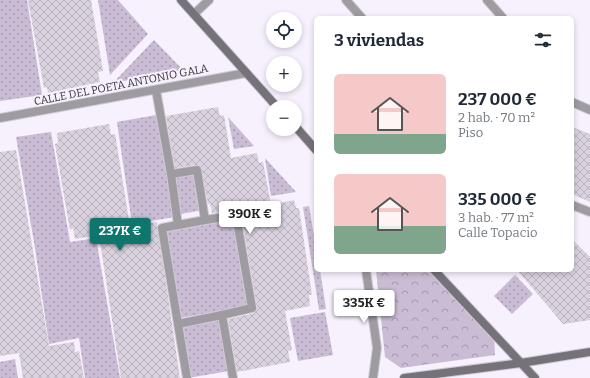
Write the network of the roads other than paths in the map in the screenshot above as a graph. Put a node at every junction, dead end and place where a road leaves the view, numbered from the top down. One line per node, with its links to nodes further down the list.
1 (181, 0): 5 (street)
2 (209, 0): 5 (street)
3 (346, 0): 6 (street)
4 (487, 0): 7 (street)
5 (194, 14): 8 (street)
6 (360, 16)
7 (501, 16)
8 (246, 73): 9 (street, CALLE DEL POETA ANTONIO GALA); 10 (street)
9 (156, 90): 13 (street, CALLE DEL POETA ANTONIO GALA); 16 (street)
10 (271, 100)
11 (574, 103): 12 (street)
12 (590, 110)
13 (0, 118)
14 (302, 134): 15 (street)
15 (314, 148)
16 (171, 174): 19 (street); 20 (street)
17 (574, 206): 18 (street)
18 (590, 212)
19 (206, 220): 20 (street); 23 (street)
20 (178, 225): 24 (street)
21 (366, 272): 29 (street)
22 (436, 272): 26 (street)
23 (222, 315): 24 (street); 28 (street)
24 (178, 324): 27 (street)
25 (590, 352): 26 (street)
26 (521, 363): 30 (street); 31 (street)
27 (187, 378)
28 (233, 378)
29 (373, 378)
30 (404, 378)
31 (535, 378)

